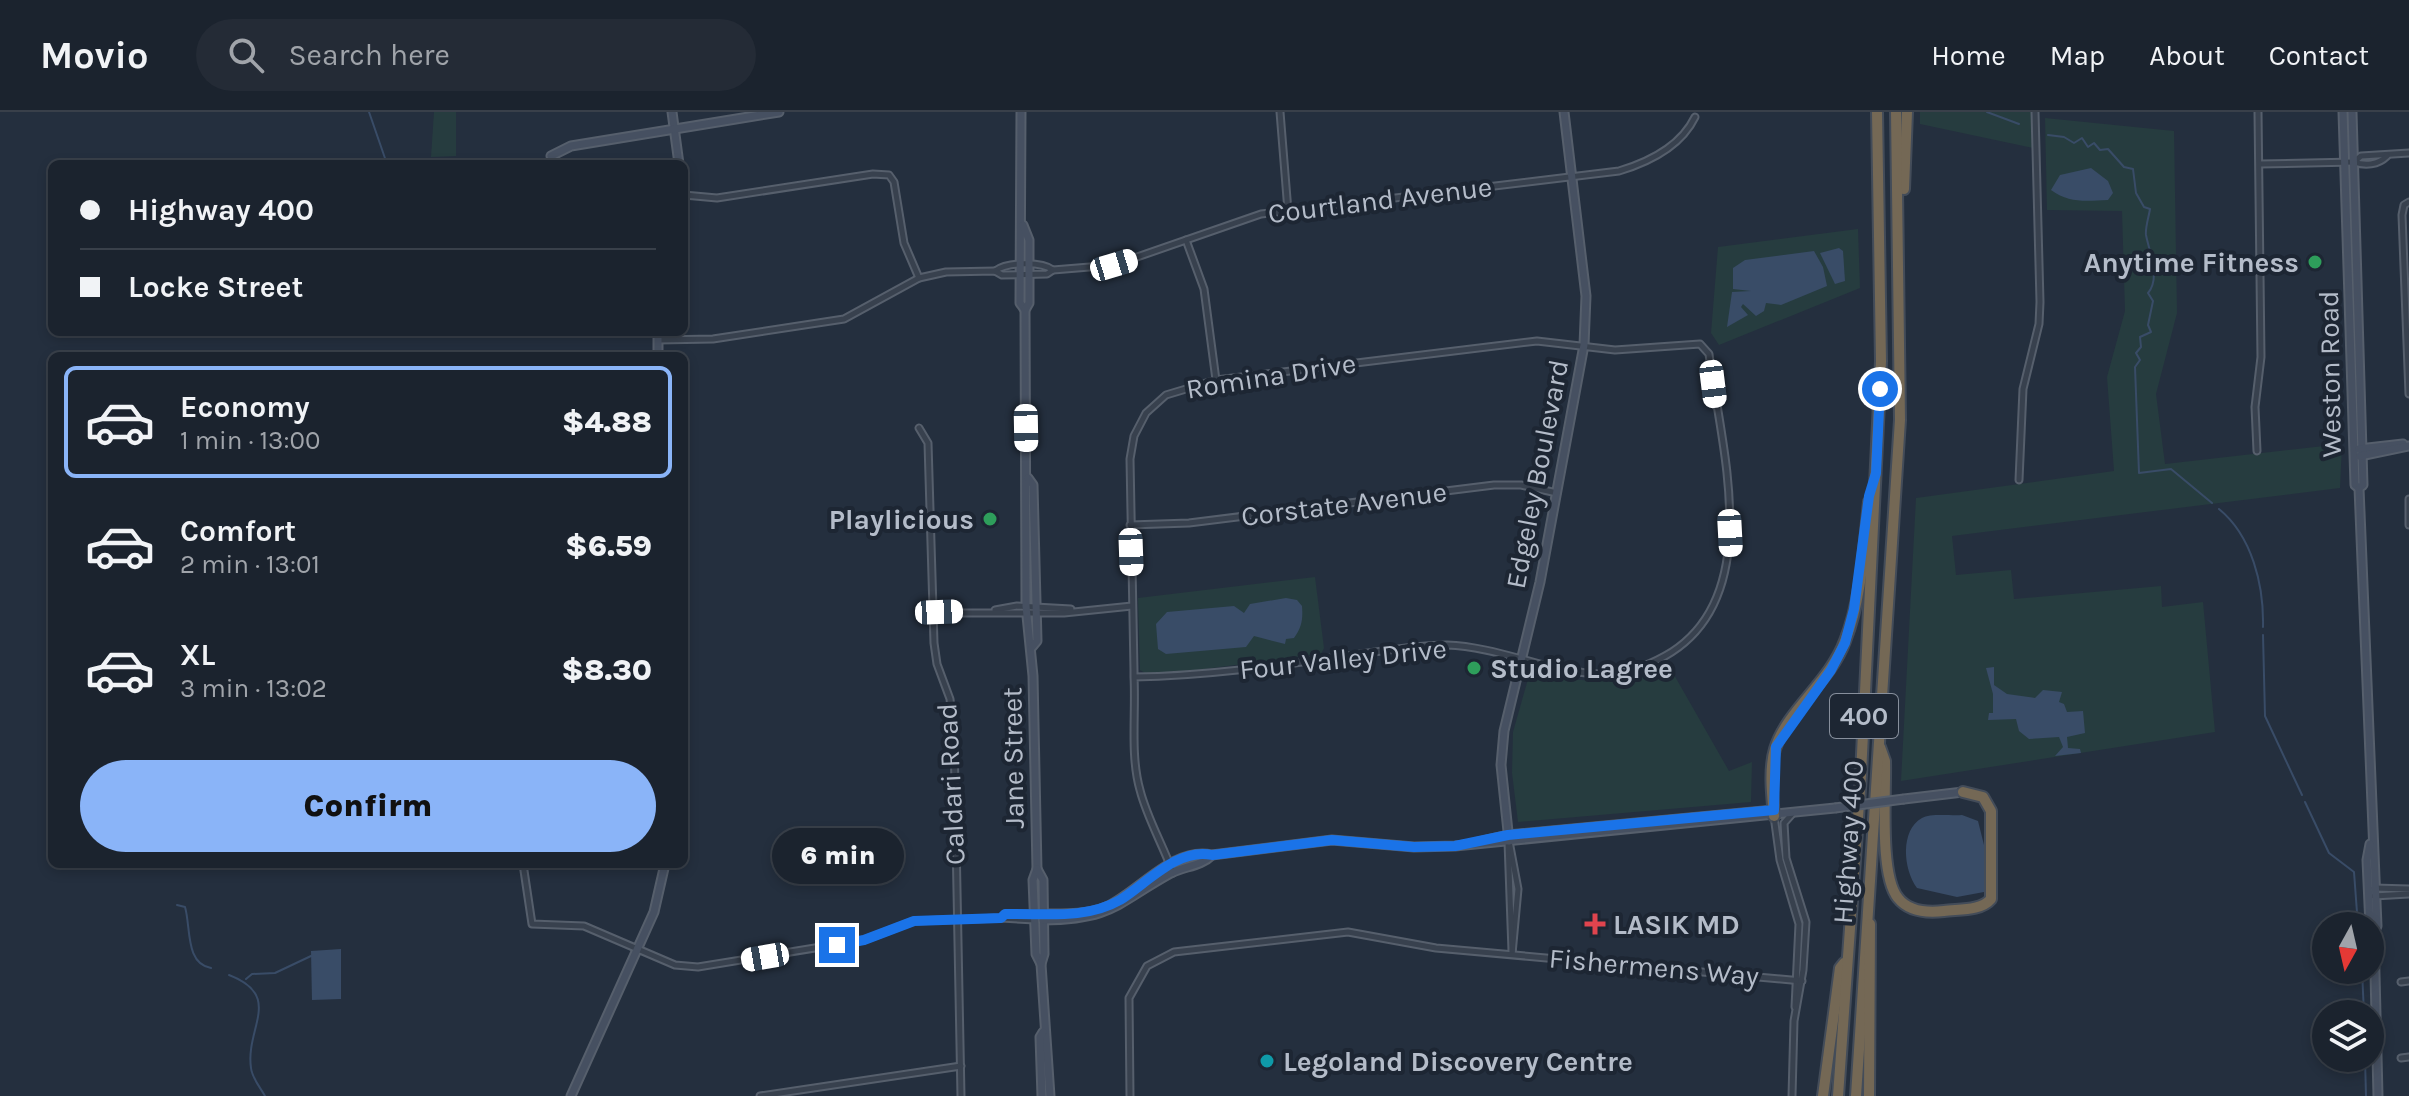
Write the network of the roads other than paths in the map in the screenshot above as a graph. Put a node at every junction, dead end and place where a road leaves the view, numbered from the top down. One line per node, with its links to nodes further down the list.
1 (672, 112): 14 (main road)
2 (779, 112): 14 (main road)
3 (1021, 112): 26 (main road, Jane Street)
4 (1280, 112): 25 (street)
5 (1564, 112): 21 (main road, Edgeley Boulevard)
6 (1877, 112): 40 (highway, Highway 400 / 400)
7 (1896, 112): 24 (highway, Highway 400 / 400)
8 (1907, 112): 24 (highway)
9 (2035, 112): 42 (street)
10 (2258, 112): 20 (street)
11 (2343, 112): 18 (main road, Weston Road)
12 (2352, 112): 19 (main road, Weston Road)
13 (1695, 117): 21 (street, Courtland Avenue)
14 (674, 129): 16 (main road); 17 (main road)
15 (2409, 153): 19 (street)
16 (551, 156)
17 (678, 160)
18 (2344, 162): 19 (street); 20 (street); 39 (main road, Weston Road)
19 (2354, 162): 39 (main road, Weston Road)
20 (2260, 164): 38 (street)
21 (1572, 177): 25 (street, Courtland Avenue); 33 (main road, Edgeley Boulevard)
22 (688, 195): 30 (street)
23 (2409, 202): 35 (street)
24 (1900, 210): 54 (highway, Highway 400 / 400)
25 (1288, 211): 27 (street, Courtland Avenue)
26 (1023, 225): 28 (main road, Jane Street); 29 (main road, Jane Street)
27 (1186, 240): 29 (street, Courtland Avenue); 34 (street)
28 (1019, 270): 29 (street, Courtland Avenue); 30 (street, Courtland Avenue); 31 (main road, Jane Street)
29 (1029, 270): 31 (main road, Jane Street)
30 (919, 278): 32 (street, Courtland Avenue)
31 (1025, 310): 41 (main road, Jane Street)
32 (658, 336)
33 (1584, 345): 34 (street, Romina Drive); 43 (main road, Edgeley Boulevard); 52 (street, Four Valley Drive)
34 (1216, 380): 45 (street, Romina Drive)
35 (2409, 394)
36 (919, 428): 50 (street, Caldari Road)
37 (2409, 445): 39 (main road)
38 (2257, 451)
39 (2358, 453): 62 (main road, Weston Road)
40 (1876, 473): 56 (highway); 70 (highway, Highway 400 / 400)
41 (1028, 478): 48 (main road, Jane Street); 49 (main road, Jane Street)
42 (2019, 480)
43 (1557, 493): 45 (street, Corstate Avenue); 52 (main road, Edgeley Boulevard)
44 (2409, 499): 46 (street)
45 (1130, 525): 47 (street, Romina Drive)
46 (2409, 525)
47 (1132, 606): 49 (street); 53 (street, Romina Drive)
48 (1026, 610): 49 (street); 50 (street); 51 (main road, Jane Street)
49 (1035, 610): 51 (main road, Jane Street)
50 (932, 613): 67 (street, Caldari Road)
51 (1032, 647): 66 (main road, Jane Street)
52 (1521, 659): 53 (street, Four Valley Drive); 58 (main road, Edgeley Boulevard)
53 (1134, 677): 61 (street, Romina Drive)
54 (1879, 745): 55 (highway); 64 (highway, Highway 400 / 400)
55 (1963, 792): 57 (main road, bridge)
56 (1774, 813): 57 (main road); 58 (main road); 71 (street, Fishermens Way)
57 (1792, 814): 71 (street, Fishermens Way)
58 (1508, 838): 61 (main road); 69 (street)
59 (524, 868): 68 (street)
60 (664, 868): 68 (main road)
61 (1171, 869): 66 (main road)
62 (2372, 892): 63 (street); 65 (main road, Weston Road)
63 (2409, 892)
64 (1866, 907): 88 (highway, Highway 400 / 400); 89 (highway)
65 (2375, 912)
66 (1039, 917): 67 (street); 75 (main road, Jane Street)
67 (958, 919): 68 (street); 78 (street, Caldari Road)
68 (637, 949): 79 (main road)
69 (1512, 954): 71 (street, Fishermens Way); 84 (street, Fishermens Way)
70 (1847, 959): 86 (highway); 87 (highway, Highway 400 / 400)
71 (1798, 981): 85 (street, Fishermens Way)
72 (2409, 981): 73 (street)
73 (2401, 982)
74 (2373, 984): 90 (main road, Weston Road)
75 (1043, 1032): 82 (main road, Jane Street); 83 (main road, Jane Street)
76 (2409, 1057): 77 (street)
77 (2401, 1058)
78 (961, 1066): 80 (street); 81 (street, Caldari Road)
79 (571, 1096)
80 (760, 1096)
81 (961, 1096)
82 (1042, 1096)
83 (1050, 1096)
84 (1130, 1096)
85 (1792, 1096)
86 (1823, 1096)
87 (1838, 1096)
88 (1856, 1096)
89 (1869, 1096)
90 (2378, 1096)

